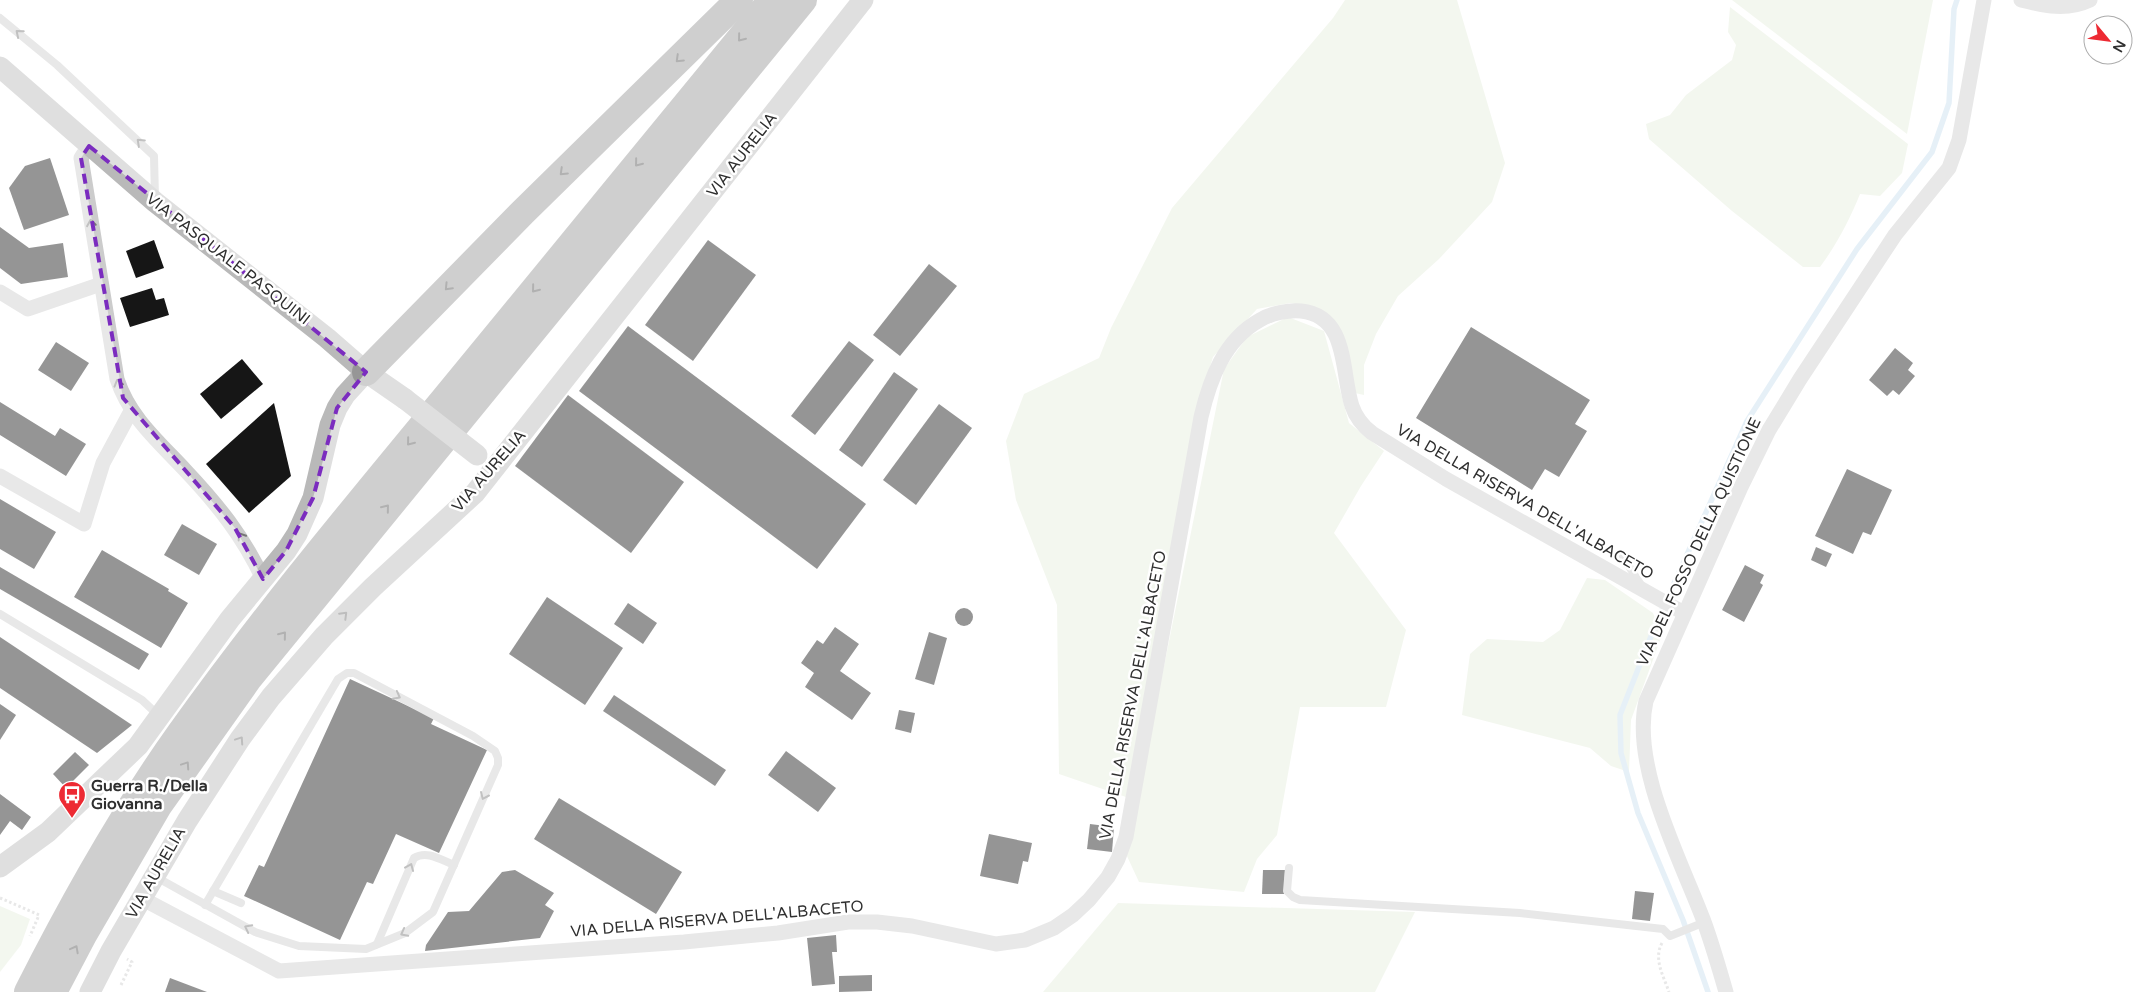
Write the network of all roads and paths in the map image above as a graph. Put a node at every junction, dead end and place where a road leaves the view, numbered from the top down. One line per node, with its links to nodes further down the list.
1 (739, 0): 14 (highway, one-way to 14)
2 (772, 0): 39 (highway, one-way to 39)
3 (803, 0): 40 (highway, VIA AURELIA, one-way to 3)
4 (863, 0): 16 (street, VIA AURELIA)
5 (1984, 0): 21 (street, VIA DEL FOSSO DELLA QUISTIONE)
6 (2021, 0): 7 (street)
7 (2090, 0)
8 (0, 18): 11 (lane, one-way to 8)
9 (0, 67): 10 (street, VIA PASQUALE PASQUINI)
10 (89, 146): 11 (street, VIA PASQUALE PASQUINI); 12 (street, one-way to 10)
11 (155, 202): 14 (street, VIA PASQUALE PASQUINI)
12 (102, 284): 13 (street); 15 (street, one-way to 12)
13 (0, 292)
14 (366, 372): 16 (street, VIA PASQUALE PASQUINI, bridge); 19 (street)
15 (131, 411): 17 (street); 19 (street, one-way to 15)
16 (494, 468): 27 (street, VIA AURELIA, one-way to 16)
17 (0, 476)
18 (1624, 558): 20 (lane)
19 (264, 579): 23 (street)
20 (1650, 594): 21 (street, VIA DELLA RISERVA DELL'ALBACETO); 30 (street, VIA DELLA RISERVA DELL'ALBACETO)
21 (1678, 610): 33 (street, VIA DEL FOSSO DELLA QUISTIONE)
22 (0, 614): 23 (lane)
23 (160, 717): 25 (street)
24 (454, 865): 28 (lane, one-way to 24); 36 (lane, one-way to 36); 36 (lane, one-way to 24)
25 (0, 867)
26 (1289, 868): 34 (lane)
27 (154, 876): 30 (street, VIA AURELIA); 32 (lane)
28 (213, 891): 31 (lane); 32 (lane)
29 (0, 898): 35 (path)
30 (141, 898): 41 (street, VIA AURELIA)
31 (241, 903)
32 (205, 905): 36 (lane, one-way to 32)
33 (1700, 924): 34 (lane); 43 (street, VIA DEL FOSSO DELLA QUISTIONE)
34 (1673, 934): 42 (path)
35 (27, 943)
36 (377, 944)
37 (132, 962): 38 (path)
38 (121, 985)
39 (28, 992)
40 (53, 992)
41 (90, 992)
42 (1669, 992)
43 (1726, 992)

